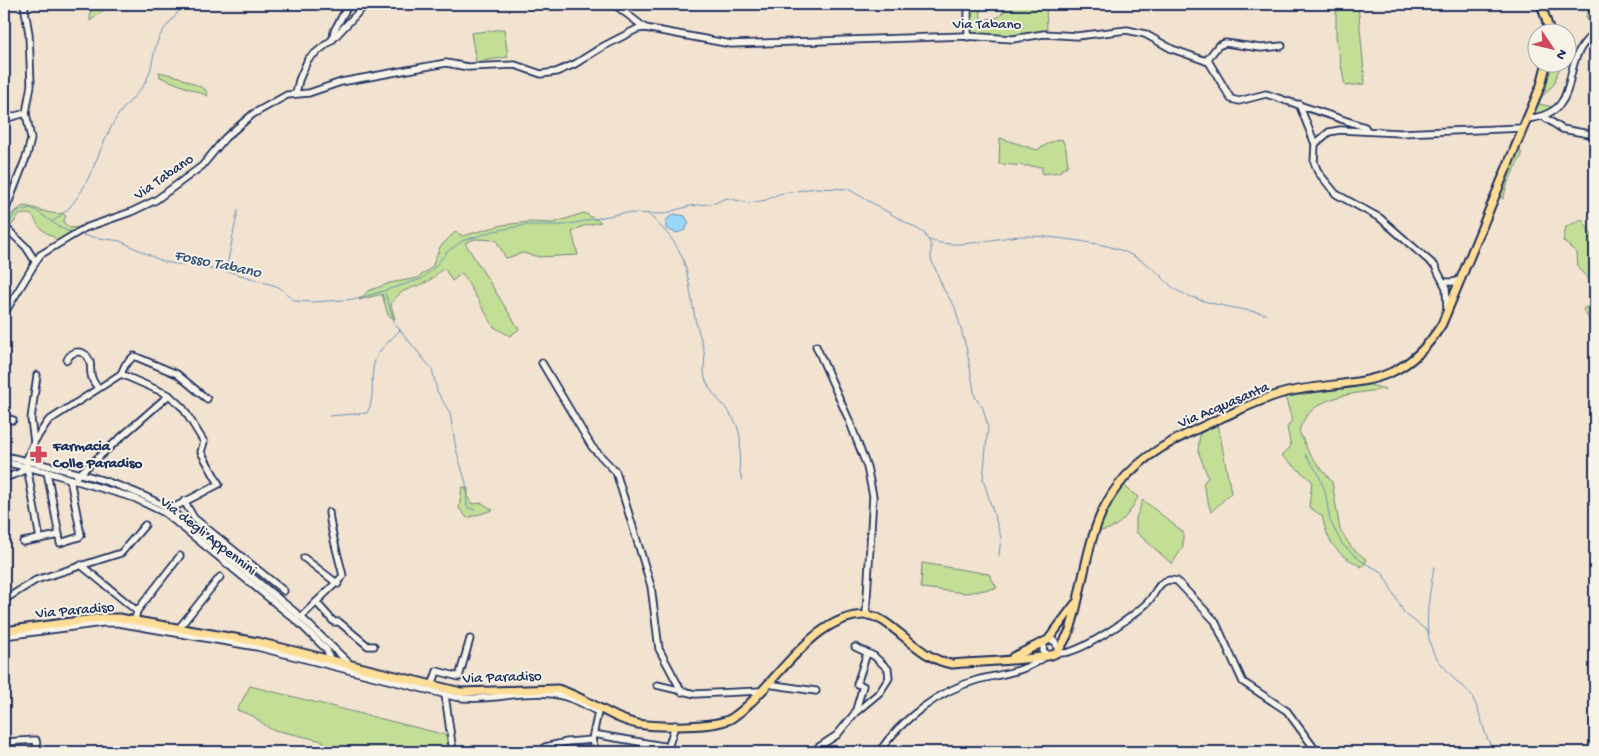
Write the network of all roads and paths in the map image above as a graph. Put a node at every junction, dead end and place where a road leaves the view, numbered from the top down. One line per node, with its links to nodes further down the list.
1 (24, 4): 17 (street)
2 (349, 4): 10 (street)
3 (366, 4): 10 (street)
4 (614, 4): 8 (street, Via Tabano)
5 (968, 4): 9 (street)
6 (1541, 4): 7 (main road)
7 (1547, 22)
8 (645, 28): 9 (street, Via Tabano); 15 (street, Via Tabano)
9 (968, 37): 13 (street, Via Tabano)
10 (333, 39): 15 (street)
11 (1595, 42): 18 (street)
12 (1282, 46): 13 (street)
13 (1206, 60): 16 (street)
14 (1545, 72): 20 (main road, Via Acquasanta)
15 (296, 93): 27 (street, Via Tabano)
16 (1299, 104): 22 (street); 24 (street)
17 (26, 112): 19 (street); 25 (street)
18 (1544, 117): 20 (street); 23 (street)
19 (4, 119)
20 (1526, 119): 21 (main road, Via Acquasanta)
21 (1523, 128): 22 (street); 28 (main road, Via Acquasanta)
22 (1367, 131): 24 (street)
23 (1595, 135)
24 (1315, 144): 29 (street)
25 (4, 214)
26 (6, 228): 27 (street)
27 (35, 261): 32 (street, Via Tabano)
28 (1461, 279): 29 (street); 30 (main road, Via Acquasanta)
29 (1446, 284): 30 (street); 31 (street)
30 (1455, 292): 31 (main road, Via Acquasanta)
31 (1448, 311): 64 (main road, Via Acquasanta)
32 (4, 314)
33 (816, 346): 67 (street)
34 (67, 360): 38 (street)
35 (542, 363): 91 (street)
36 (120, 374): 38 (street); 39 (street); 40 (street)
37 (37, 375): 43 (street)
38 (98, 388): 43 (street)
39 (169, 395): 49 (street); 50 (street)
40 (207, 399)
41 (4, 418): 42 (street)
42 (13, 420)
43 (34, 442): 46 (street)
44 (4, 456): 46 (street, Via degli Appennini)
45 (4, 462): 46 (street, Via degli Appennini)
46 (26, 464): 47 (street, Via degli Appennini); 48 (street); 49 (street, Via degli Appennini); 55 (street)
47 (48, 472): 49 (street, Via degli Appennini); 54 (street)
48 (4, 478)
49 (74, 478): 51 (street, Via degli Appennini); 54 (street)
50 (184, 501): 51 (street); 62 (street)
51 (167, 511): 68 (street, Via degli Appennini); 76 (street, Via degli Appennini)
52 (329, 512): 61 (street)
53 (145, 525): 59 (street)
54 (59, 535): 55 (street)
55 (40, 539): 56 (street)
56 (24, 542)
57 (180, 556): 66 (street)
58 (304, 558): 61 (street)
59 (81, 565): 63 (street); 66 (street)
60 (220, 577): 70 (street)
61 (338, 584): 65 (street)
62 (284, 591)
63 (4, 600)
64 (1078, 600): 74 (main road, Via Acquasanta); 81 (main road, Via Acquasanta)
65 (316, 602): 68 (street); 77 (street)
66 (137, 611): 69 (street)
67 (866, 614): 84 (main road); 86 (main road, Via Paradiso)
68 (301, 617): 79 (street, Via degli Appennini)
69 (135, 620): 70 (main road, Via Paradiso); 71 (main road, Via Paradiso)
70 (179, 628): 75 (main road, Via Paradiso)
71 (4, 631)
72 (4, 636): 75 (street)
73 (470, 639): 88 (street)
74 (1046, 641): 81 (street); 81 (street); 84 (main road)
75 (258, 644): 82 (main road, Via Paradiso); 92 (street)
76 (323, 645): 82 (street); 83 (street, Via degli Appennini)
77 (374, 646)
78 (855, 647): 80 (street)
79 (334, 649): 83 (street); 85 (street, Via degli Appennini)
80 (867, 653): 93 (street); 93 (street)
81 (1053, 653): 84 (main road); 103 (street); 104 (street)
82 (317, 656): 83 (main road, Via Paradiso)
83 (330, 659): 85 (main road, Via Paradiso)
84 (1008, 659)
85 (350, 664): 88 (main road, Via Paradiso)
86 (767, 684): 89 (main road, Via Paradiso); 90 (street)
87 (657, 685): 91 (street)
88 (432, 686): 94 (main road, Via Paradiso)
89 (760, 691): 91 (street); 94 (main road, Via Paradiso)
90 (816, 691)
91 (682, 692)
92 (445, 695): 95 (street); 100 (street)
93 (855, 713): 102 (street)
94 (675, 725): 98 (street)
95 (592, 737): 97 (street); 98 (street); 101 (street)
96 (4, 742): 99 (street)
97 (545, 746)
98 (668, 750)
99 (38, 752)
100 (454, 752)
101 (596, 752)
102 (811, 752)
103 (879, 752)
104 (1317, 752)

